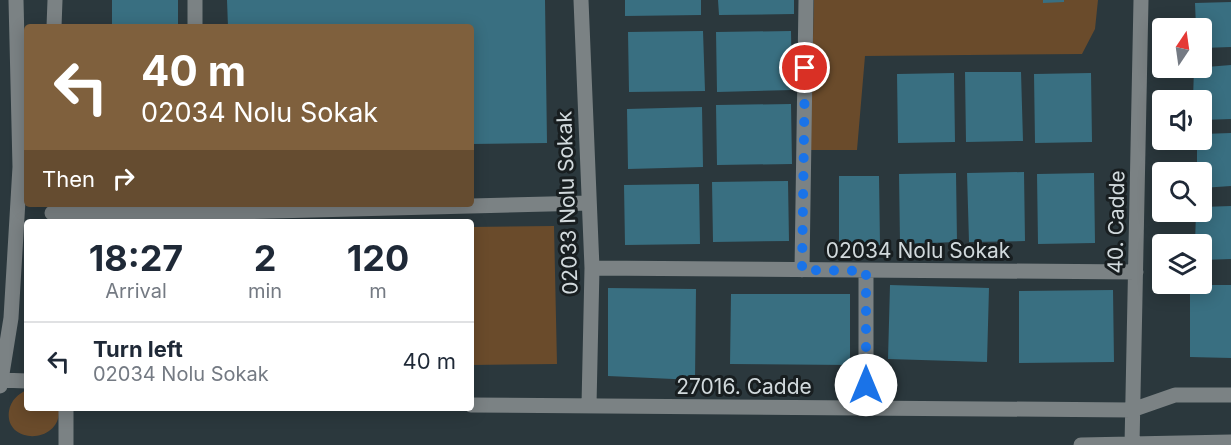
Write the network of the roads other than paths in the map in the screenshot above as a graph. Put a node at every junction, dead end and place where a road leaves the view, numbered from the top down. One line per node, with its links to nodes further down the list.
1 (16, 0): 18 (street)
2 (55, 0): 7 (street)
3 (195, 0): 8 (street)
4 (581, 0): 9 (street, 02033 Nolu Sokak)
5 (806, 0): 15 (street)
6 (1141, 0): 17 (street, 40. Cadde)
7 (54, 24)
8 (195, 24)
9 (589, 203): 10 (street); 14 (street, 02033 Nolu Sokak)
10 (474, 204)
11 (272, 207): 12 (street)
12 (193, 208): 13 (street)
13 (52, 213)
14 (592, 268): 15 (street, 02034 Nolu Sokak); 23 (street, 02033 Nolu Sokak)
15 (802, 270): 16 (street, 02034 Nolu Sokak)
16 (866, 271): 17 (street, 02034 Nolu Sokak); 24 (street)
17 (1136, 272): 25 (street, 40. Cadde)
18 (0, 380): 19 (street); 20 (street)
19 (24, 381)
20 (0, 386)
21 (1231, 395): 25 (street, 27016. Cadde)
22 (474, 405): 23 (street, 27016. Cadde)
23 (589, 405): 24 (street, 27016. Cadde)
24 (866, 408): 25 (street, 27016. Cadde)
25 (1132, 410): 28 (street, 40. Cadde)
26 (66, 411): 29 (street)
27 (1231, 442): 28 (street)
28 (1132, 444): 30 (street)
29 (66, 445)
30 (1081, 445)

